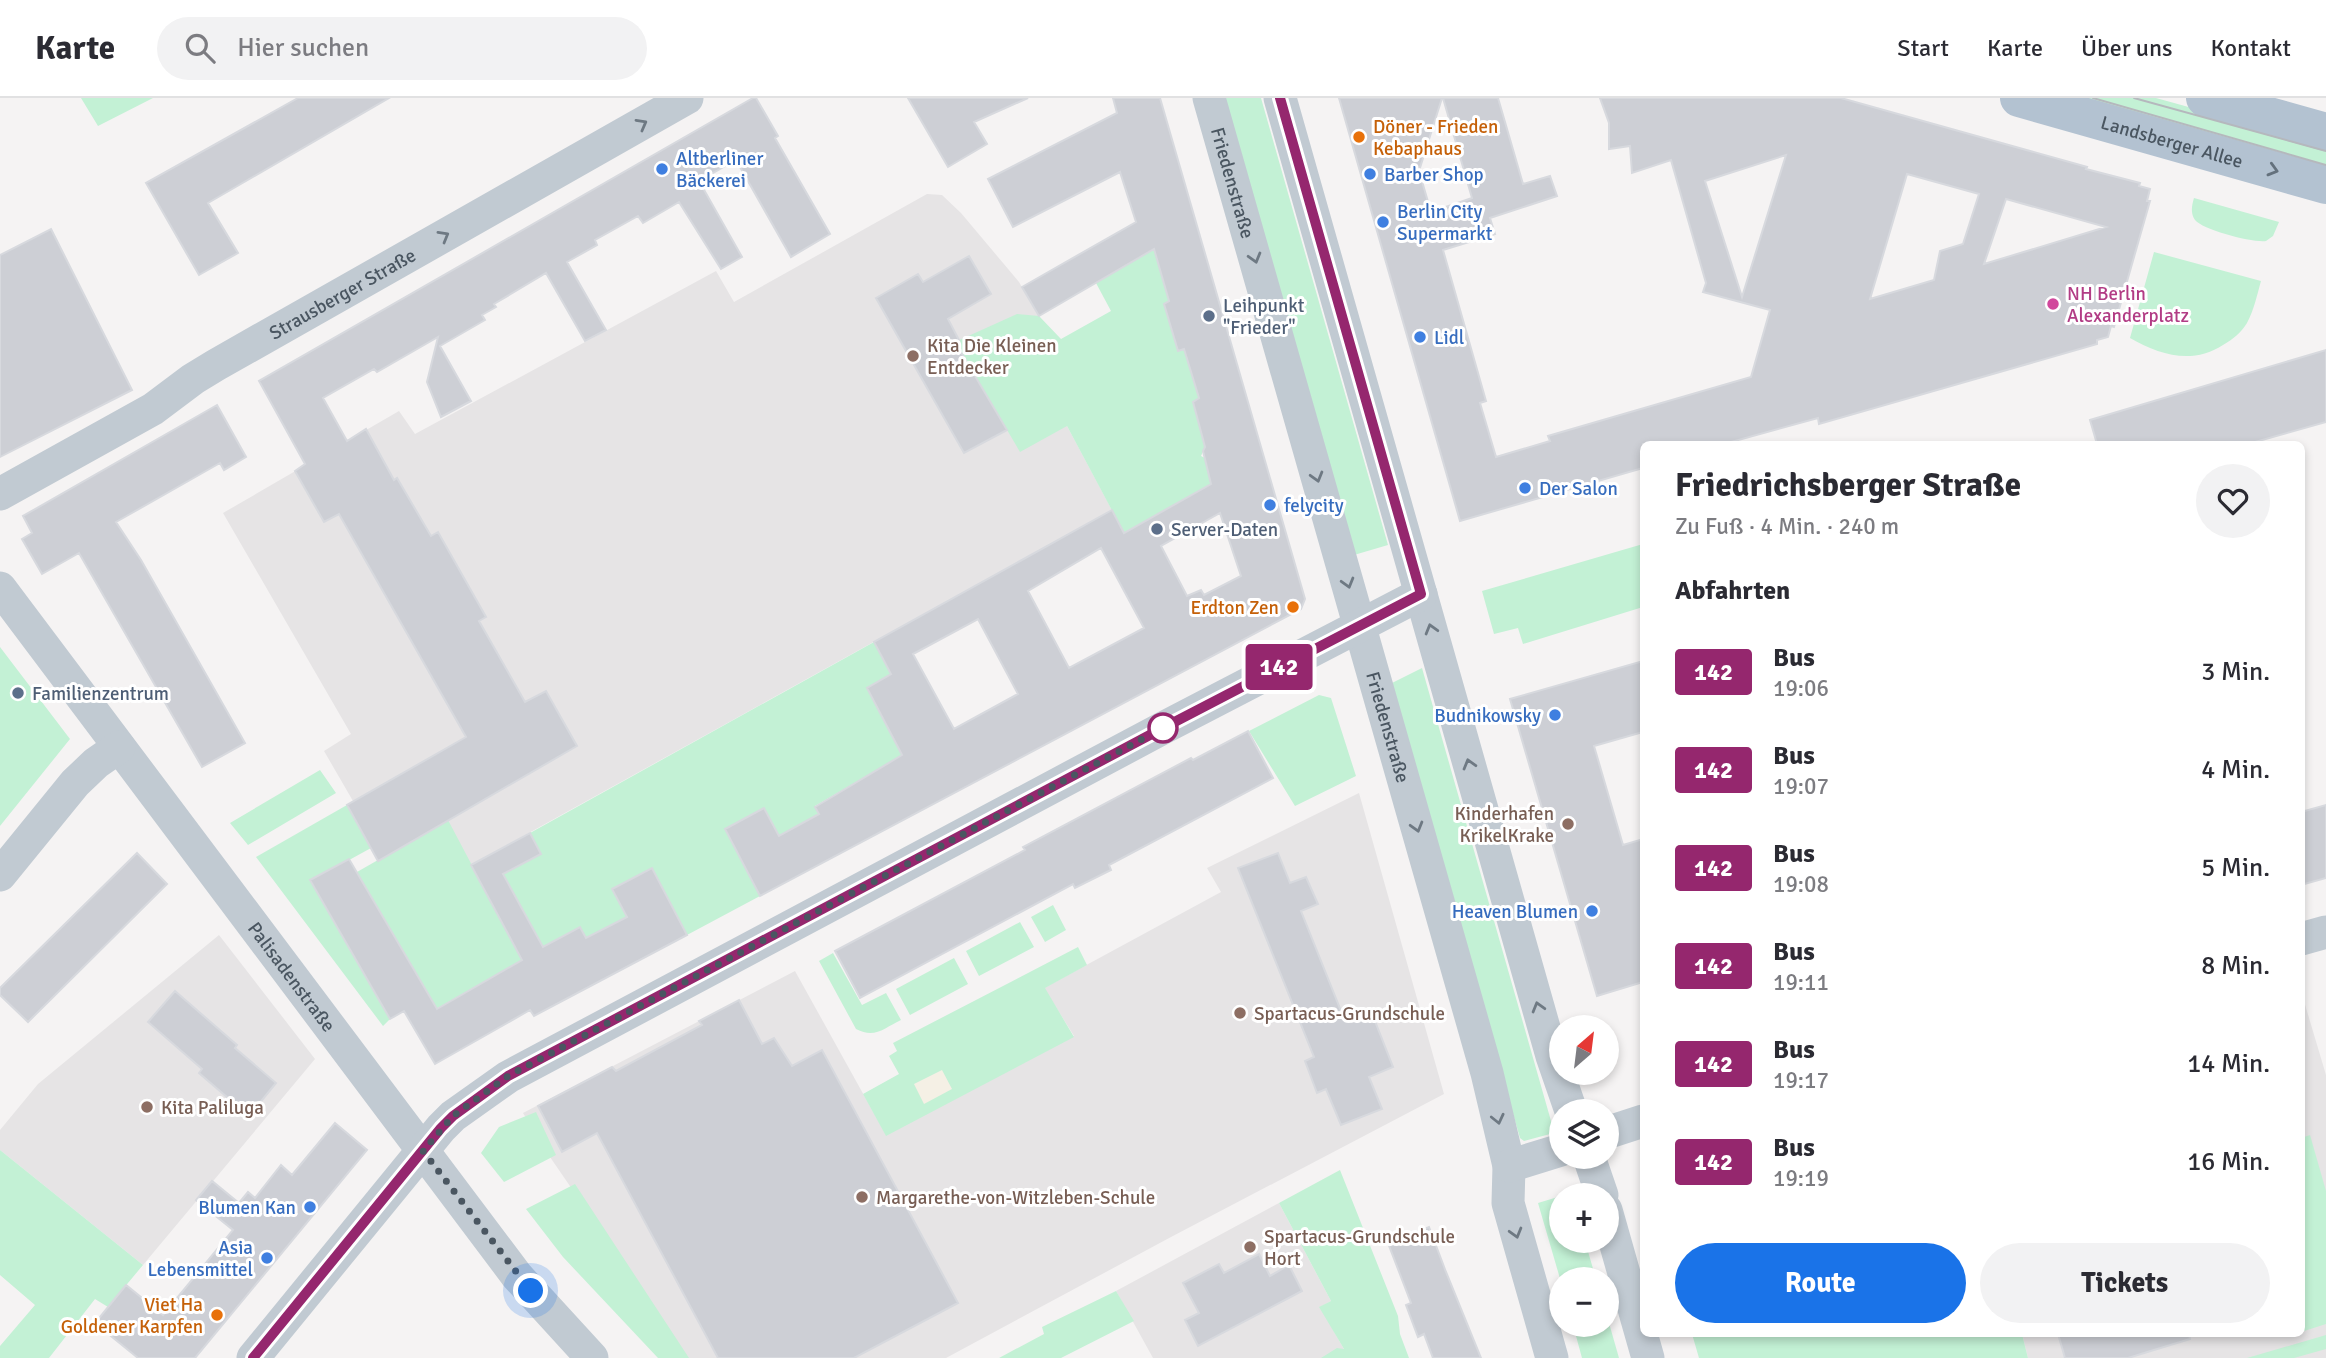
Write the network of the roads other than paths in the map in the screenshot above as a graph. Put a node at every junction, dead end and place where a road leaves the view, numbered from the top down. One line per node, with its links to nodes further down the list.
1 (687, 98): 8 (street, Strausberger Straße, one-way to 1)
2 (1209, 98): 11 (street, Friedenstraße, one-way to 11)
3 (1280, 98): 10 (street)
4 (2019, 98): 7 (main road, Landsberger Allee, one-way to 7)
5 (2205, 98): 6 (main road)
6 (2326, 132)
7 (2326, 185)
8 (0, 494)
9 (0, 588): 12 (street, Palisadenstraße)
10 (1421, 594): 11 (street); 16 (street, one-way to 10)
11 (1360, 625): 19 (street); 21 (street, Friedenstraße, one-way to 21)
12 (119, 747): 13 (street); 19 (street, Palisadenstraße)
13 (0, 876)
14 (2326, 932): 15 (street)
15 (2305, 938)
16 (1567, 1099)
17 (1640, 1122): 18 (street)
18 (1619, 1129)
19 (423, 1151): 25 (street); 26 (street, Palisadenstraße)
20 (1549, 1154): 21 (street)
21 (1509, 1166): 27 (street, Friedenstraße, one-way to 27)
22 (1618, 1253): 23 (street)
23 (1640, 1330)
24 (1642, 1337): 28 (street)
25 (253, 1358)
26 (592, 1358)
27 (1552, 1358)
28 (1648, 1358)

